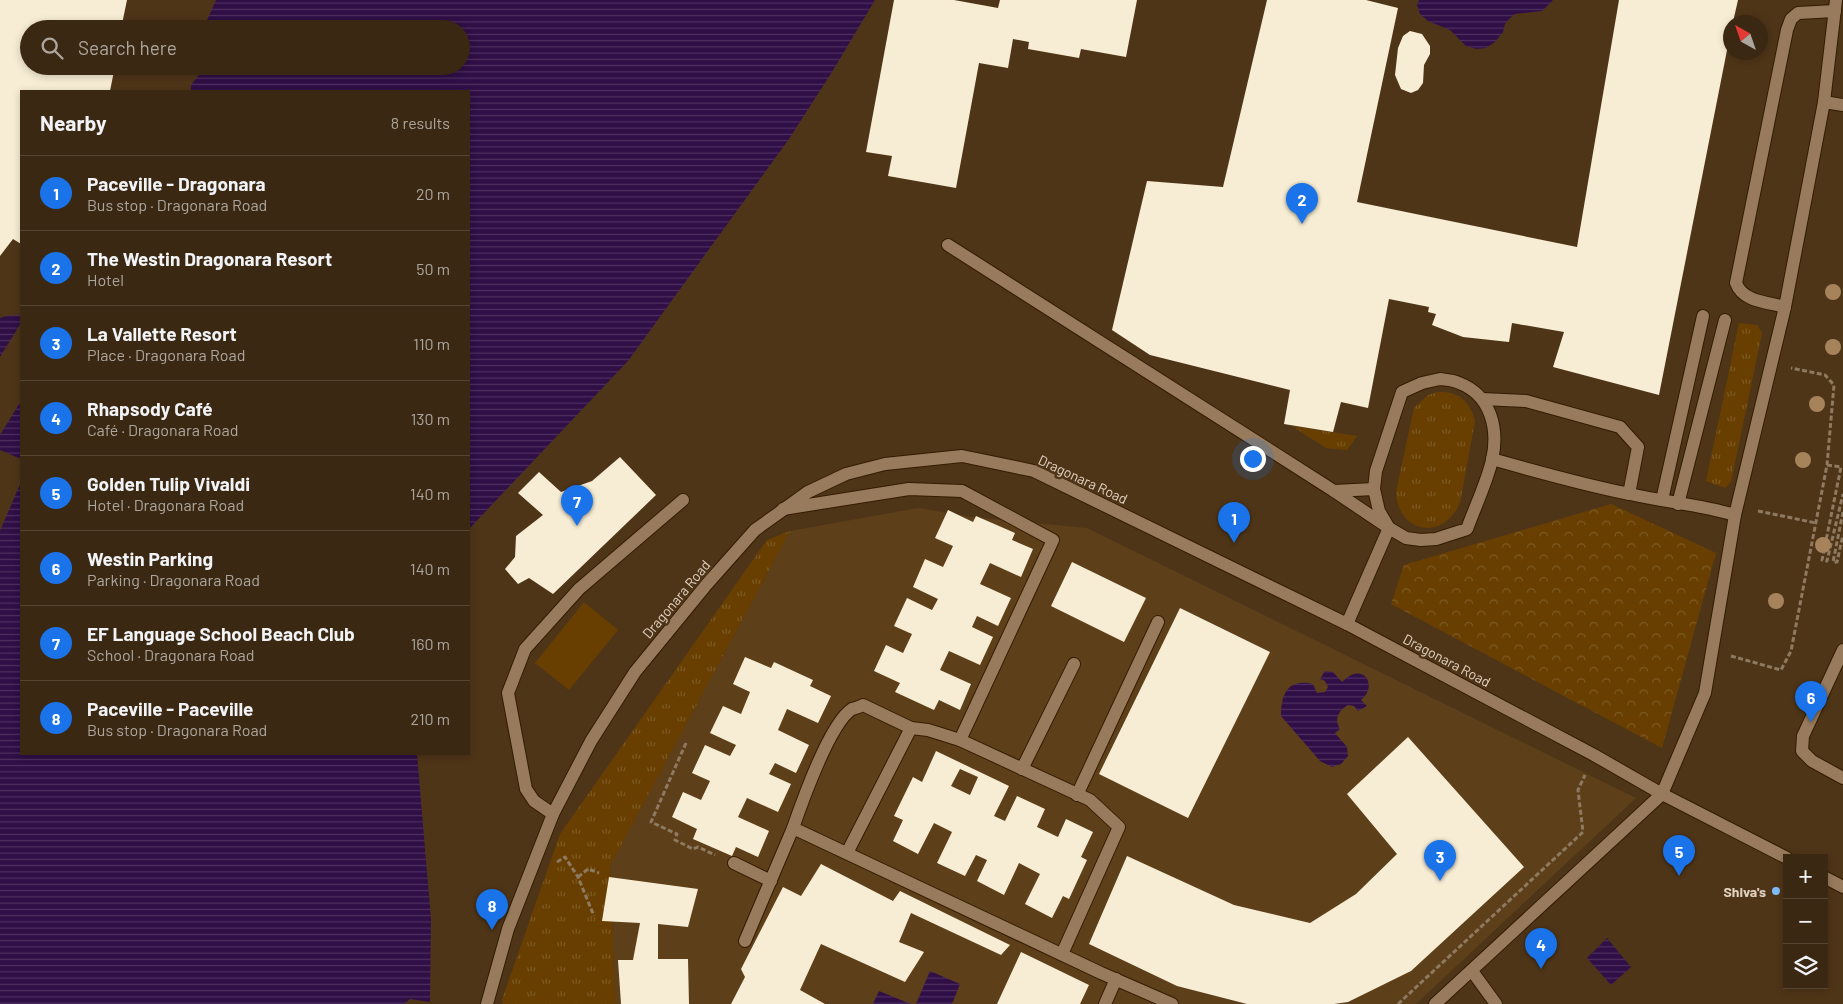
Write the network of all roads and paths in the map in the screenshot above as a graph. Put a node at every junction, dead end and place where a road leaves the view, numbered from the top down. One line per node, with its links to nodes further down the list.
1 (1835, 6): 2 (street); 5 (street)
2 (1824, 102): 3 (street); 5 (street)
3 (1843, 105)
4 (948, 245): 13 (street)
5 (1785, 307): 8 (street)
6 (1703, 316): 17 (street)
7 (1725, 320): 18 (street)
8 (1771, 364): 11 (path); 22 (street)
9 (1482, 399): 10 (street); 12 (street); 14 (street)
10 (1492, 459): 14 (street); 24 (street)
11 (1827, 465): 15 (path); 23 (path)
12 (1374, 489): 13 (street); 24 (street)
13 (1334, 491): 24 (street)
14 (1629, 494): 17 (street)
15 (1843, 494)
16 (683, 500): 39 (street)
17 (1662, 500): 18 (street)
18 (1678, 504): 22 (street)
19 (782, 509): 27 (street, Dragonara Road); 32 (street); 39 (street, Dragonara Road)
20 (1758, 511): 23 (path)
21 (1843, 512): 25 (path)
22 (1735, 515): 37 (street)
23 (1816, 523): 29 (path)
24 (1389, 528): 27 (street)
25 (1843, 535)
26 (1158, 622): 38 (street)
27 (1347, 624): 34 (street, Dragonara Road)
28 (1843, 650): 36 (street)
29 (1727, 655)
30 (1074, 664): 35 (street)
31 (911, 728): 32 (street); 40 (street); 43 (street)
32 (960, 740): 35 (street)
33 (686, 744): 41 (path)
34 (1594, 755): 37 (street, Dragonara Road); 59 (path)
35 (1022, 768): 38 (street)
36 (1843, 778)
37 (1662, 794): 44 (street, Dragonara Road); 54 (street)
38 (1077, 795): 53 (street)
39 (553, 814): 42 (street, Dragonara Road)
40 (793, 828): 43 (street); 49 (street)
41 (693, 849)
42 (538, 852): 47 (path); 56 (street, Dragonara Road)
43 (847, 853): 53 (street)
44 (1783, 856)
45 (734, 864): 49 (street)
46 (599, 873): 47 (path)
47 (578, 877): 51 (path)
48 (1828, 879): 50 (street)
49 (770, 880): 52 (street)
50 (1843, 887)
51 (594, 916)
52 (745, 940)
53 (1062, 954): 55 (street)
54 (1472, 971): 60 (street); 61 (street)
55 (1116, 978): 57 (street); 58 (street)
56 (487, 1004)
57 (1105, 1004)
58 (1172, 1004)
59 (1398, 1004)
60 (1436, 1004)
61 (1496, 1004)

